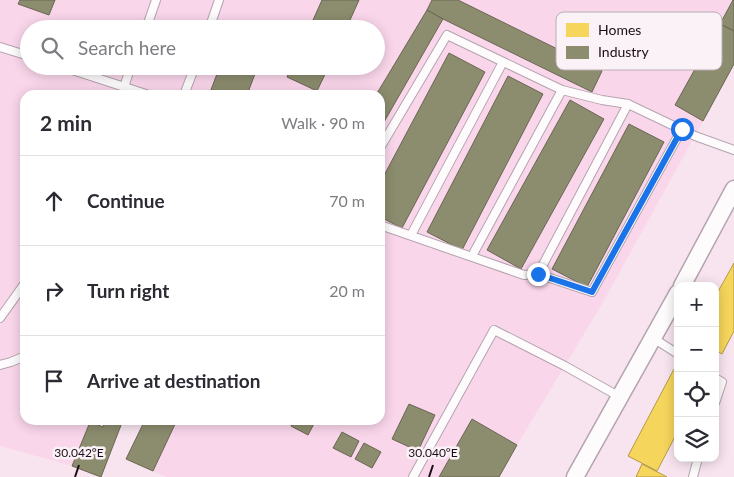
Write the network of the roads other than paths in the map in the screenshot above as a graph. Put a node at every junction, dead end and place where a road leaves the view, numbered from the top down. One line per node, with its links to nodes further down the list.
1 (156, 0): 3 (lane)
2 (220, 0): 4 (lane)
3 (149, 20)
4 (212, 20)
5 (0, 47): 6 (lane)
6 (20, 53)
7 (503, 62): 14 (lane); 17 (lane); 21 (lane)
8 (87, 75): 11 (lane)
9 (129, 75): 11 (lane)
10 (192, 75): 13 (lane)
11 (124, 87): 12 (lane)
12 (133, 90)
13 (186, 90)
14 (562, 90): 15 (lane); 22 (lane)
15 (628, 104): 16 (lane); 23 (lane)
16 (682, 129): 18 (lane); 23 (lane)
17 (385, 140)
18 (734, 150)
19 (734, 189): 24 (street)
20 (385, 227): 21 (lane)
21 (411, 236): 22 (lane)
22 (472, 256): 23 (lane)
23 (538, 274)
24 (684, 282)
25 (20, 290): 27 (lane)
26 (674, 300): 28 (street)
27 (0, 318)
28 (653, 338): 29 (lane); 34 (street)
29 (674, 351)
30 (20, 358): 31 (lane)
31 (0, 365)
32 (719, 380): 33 (lane)
33 (719, 391)
34 (620, 397): 36 (lane); 37 (street)
35 (697, 462): 38 (lane)
36 (413, 477)
37 (575, 477)
38 (693, 477)

